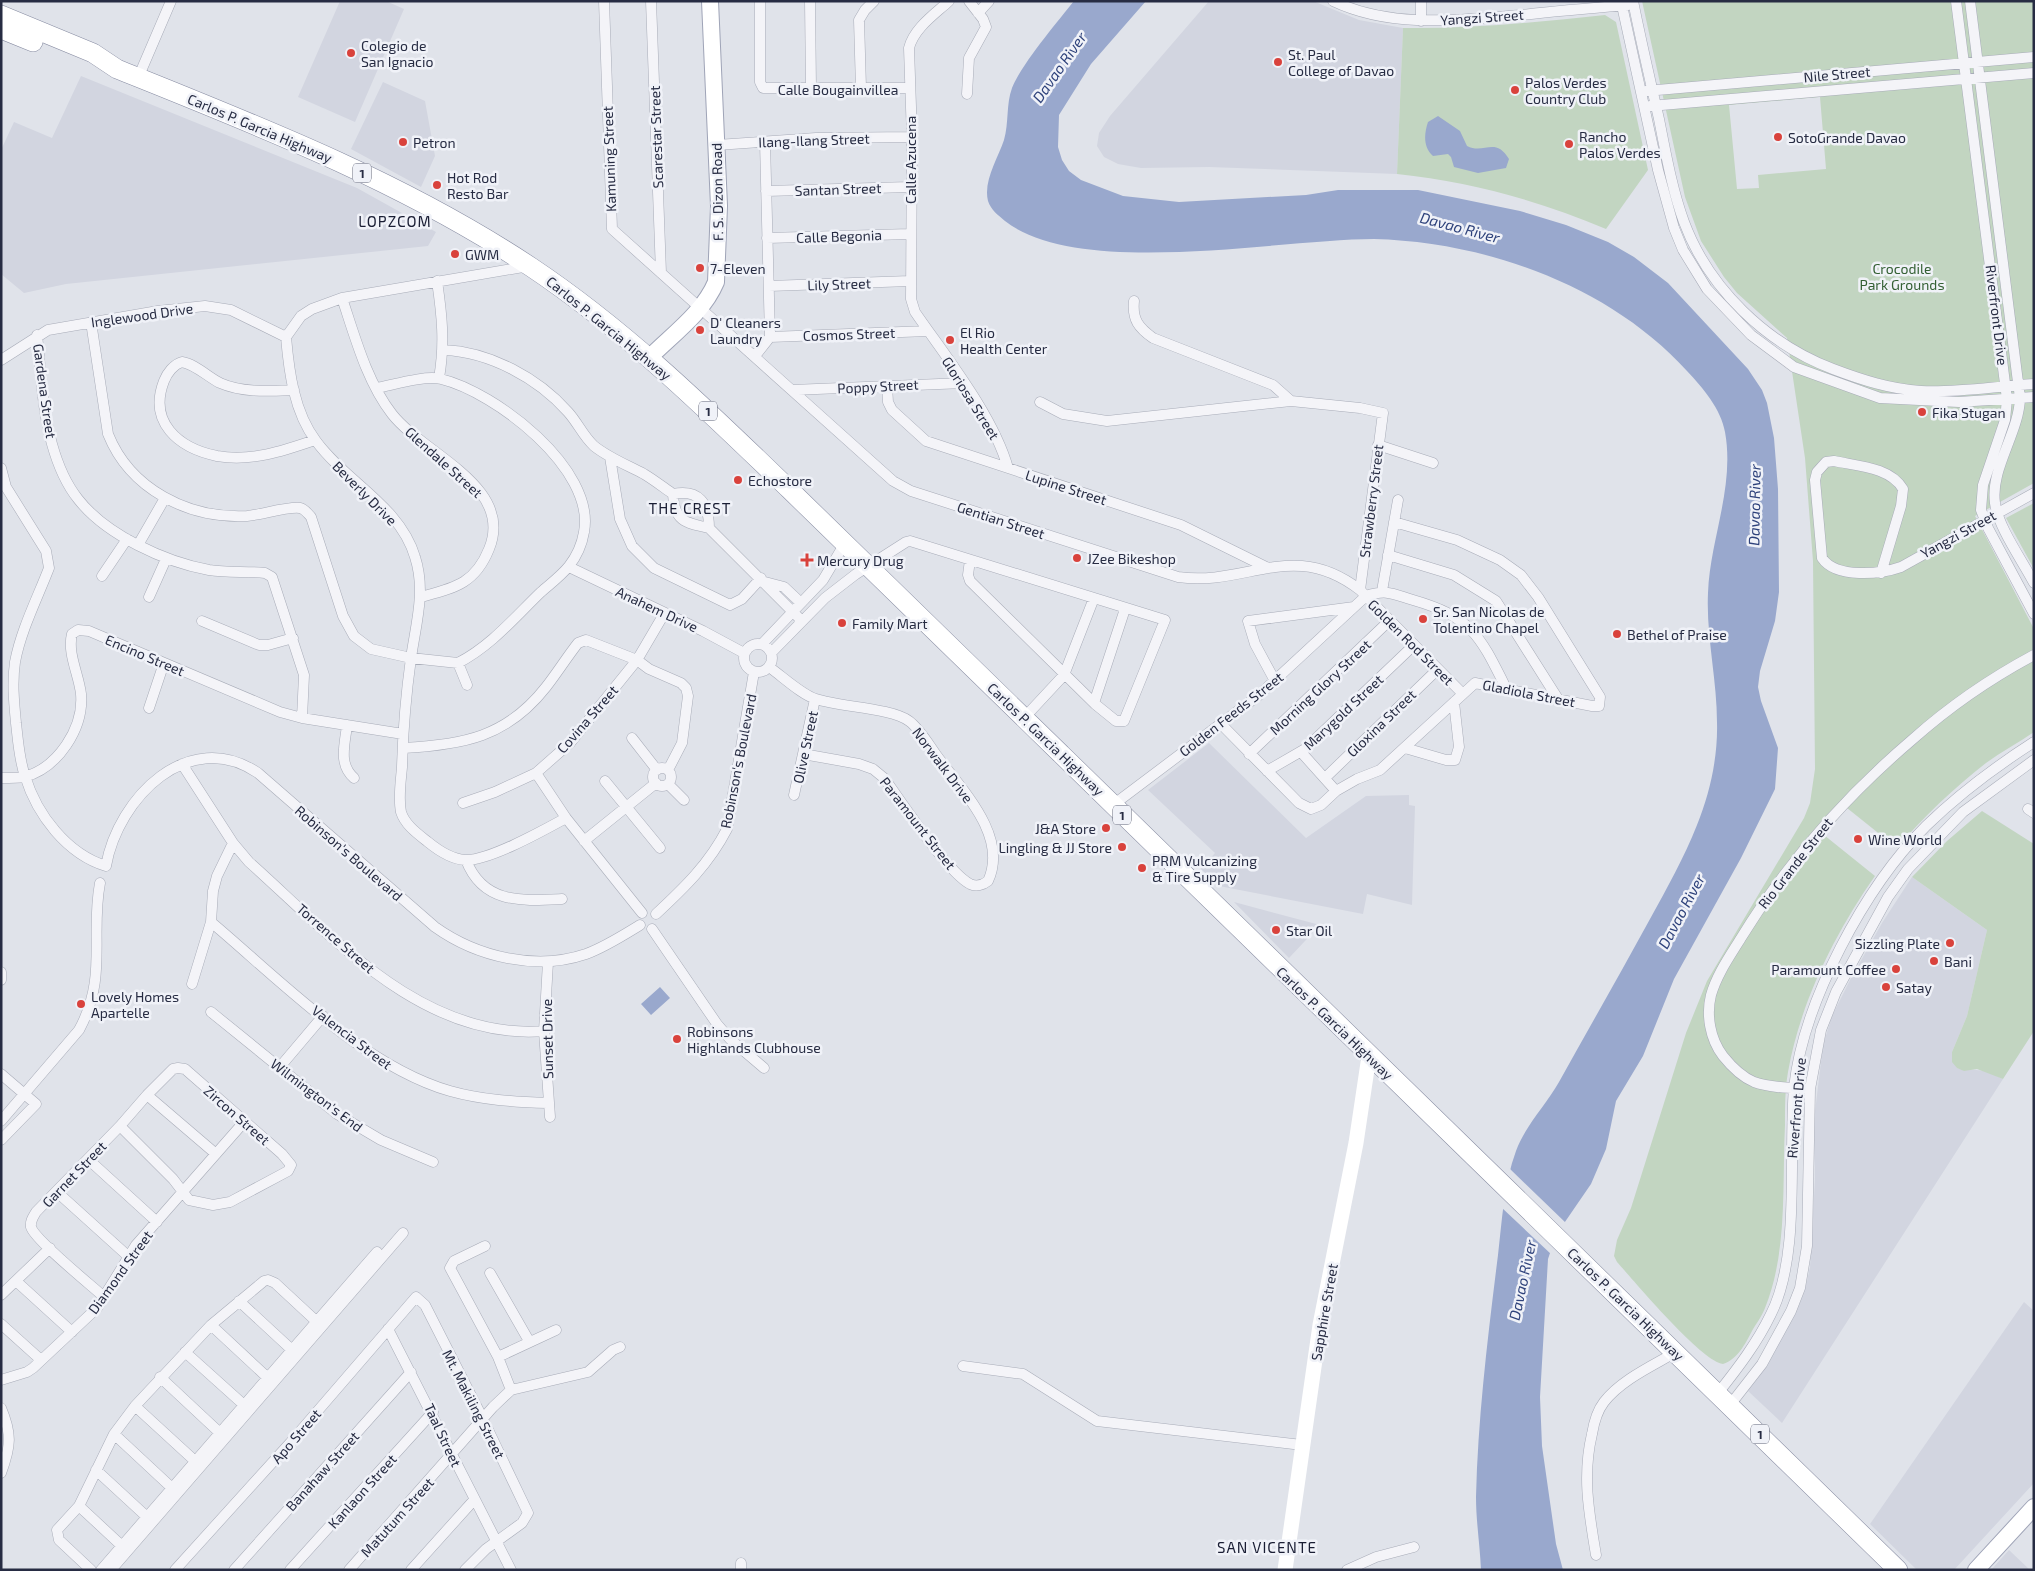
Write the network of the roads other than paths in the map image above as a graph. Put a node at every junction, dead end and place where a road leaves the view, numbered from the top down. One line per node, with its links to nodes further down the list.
1 (171, 1): 26 (street)
2 (604, 1): 47 (street, Kamuning Street)
3 (651, 1): 47 (street, Scarestar Street)
4 (710, 1): 39 (main road, F. S. Dizon Road)
5 (760, 1): 31 (street, Calle Bougainvillea)
6 (810, 1): 31 (street)
7 (874, 1): 29 (street)
8 (949, 1): 30 (street, Calle Azucena)
9 (969, 1): 17 (street)
10 (989, 1): 17 (street)
11 (1332, 1): 19 (street, Yangzi Street)
12 (1420, 1): 19 (street)
13 (1956, 1): 23 (street, Riverfront Drive)
14 (1970, 1): 22 (street, Riverfront Drive)
15 (1633, 3): 16 (street, Yangzi Street); 32 (street)
16 (1621, 4): 19 (street, Yangzi Street); 33 (street)
17 (978, 13): 34 (street)
18 (1, 15): 24 (highway, Carlos P. Garcia Highway / 1)
19 (1421, 20)
20 (1, 29): 24 (highway, Carlos P. Garcia Highway / 1)
21 (2034, 57): 22 (street, Nile Street)
22 (1978, 62): 23 (street, Nile Street); 27 (street, Riverfront Drive)
23 (1964, 63): 28 (street, Riverfront Drive); 32 (street, Nile Street)
24 (117, 69): 26 (highway, Carlos P. Garcia Highway / 1)
25 (2034, 73): 27 (street, Nile Street)
26 (138, 78): 46 (highway, Carlos P. Garcia Highway / 1)
27 (1980, 78): 28 (street, Nile Street); 65 (street, Riverfront Drive)
28 (1966, 79): 35 (street, Nile Street); 68 (street, Riverfront Drive)
29 (861, 88): 30 (street, Calle Bougainvillea); 31 (street, Calle Bougainvillea)
30 (910, 88): 37 (street, Calle Azucena)
31 (812, 89)
32 (1652, 90): 33 (street, Nile Street); 35 (street)
33 (1640, 91): 36 (street)
34 (967, 94)
35 (1656, 106): 36 (street, Nile Street); 42 (street)
36 (1644, 107): 43 (street)
37 (912, 137): 38 (street, Ilang-Ilang Street); 40 (street, Calle Azucena)
38 (765, 142): 39 (street, Ilang-Ilang Street); 41 (street)
39 (717, 145): 53 (main road, F. S. Dizon Road)
40 (910, 187): 41 (street, Santan Street); 44 (street, Calle Azucena)
41 (766, 191): 45 (street)
42 (1677, 199): 43 (street); 68 (street)
43 (1666, 202): 74 (street)
44 (910, 234): 45 (street, Calle Begonia); 49 (street, Calle Azucena)
45 (767, 238): 50 (street)
46 (530, 266): 48 (street); 61 (highway, Carlos P. Garcia Highway / 1)
47 (661, 273): 53 (street, Kamuning Street)
48 (437, 281): 51 (street); 59 (street)
49 (910, 281): 50 (street, Lily Street); 55 (street, Calle Azucena)
50 (769, 286): 58 (street)
51 (342, 298): 57 (street); 69 (street, Glendale Street)
52 (1134, 302): 75 (street)
53 (700, 308): 60 (street, Gentian Street); 61 (main road, F. S. Dizon Road)
54 (91, 322): 56 (street, Inglewood Drive); 57 (street, Inglewood Drive); 86 (street)
55 (928, 330): 58 (street, Cosmos Street); 64 (street, Gloriosa Street)
56 (37, 335): 62 (street, Inglewood Drive); 92 (street, Gardena Street)
57 (286, 337): 70 (street, Beverly Drive)
58 (770, 337): 60 (street)
59 (444, 350): 63 (street); 79 (street)
60 (755, 356): 71 (street, Gentian Street)
61 (650, 357): 93 (highway, Carlos P. Garcia Highway / 1)
62 (1, 360)
63 (440, 378): 69 (street); 99 (street)
64 (964, 383): 67 (street, Poppy Street); 82 (street, Gloriosa Street)
65 (2019, 384): 66 (street); 68 (street); 73 (street, Riverfront Drive)
66 (2034, 384)
67 (888, 386): 71 (street, Poppy Street); 82 (street, Lupine Street)
68 (2006, 386): 74 (street, Riverfront Drive)
69 (377, 388): 109 (street, Glendale Street)
70 (294, 390): 77 (street, Beverly Drive); 77 (street)
71 (792, 390): 100 (street, Gentian Street)
72 (2034, 397): 73 (street)
73 (2020, 398): 74 (street); 88 (street, Riverfront Drive)
74 (2007, 399): 89 (street, Riverfront Drive)
75 (1291, 400): 76 (street); 78 (street, Strawberry Street)
76 (1040, 402)
77 (315, 440): 109 (street, Beverly Drive)
78 (1378, 445): 80 (street); 107 (street, Strawberry Street)
79 (610, 457): 85 (street); 103 (street)
80 (1433, 463)
81 (1, 468): 83 (street)
82 (1008, 468): 100 (street, Lupine Street)
83 (4, 488): 161 (street)
84 (2034, 493): 88 (street, Yangzi Street)
85 (672, 494): 91 (street); 91 (street)
86 (165, 498): 94 (street); 127 (street)
87 (1398, 500): 90 (street)
88 (1997, 512): 89 (street, Yangzi Street); 104 (street, Riverfront Drive)
89 (1984, 520): 101 (street, Yangzi Street); 117 (street, Riverfront Drive)
90 (1394, 522): 95 (street); 140 (street, Gladiola Street)
91 (709, 528): 103 (street)
92 (127, 538): 94 (street, Gardena Street); 102 (street)
93 (845, 543): 98 (highway, Carlos P. Garcia Highway / 1); 105 (street)
94 (138, 545): 96 (street, Gardena Street)
95 (1388, 555): 106 (street); 140 (street)
96 (166, 559): 108 (street); 121 (street, Gardena Street)
97 (970, 560): 98 (street); 111 (street); 134 (street)
98 (869, 566): 110 (street); 145 (highway, Carlos P. Garcia Highway / 1)
99 (569, 567): 116 (street, Anahem Drive); 129 (street)
100 (1268, 568): 107 (street, Gentian Street)
101 (1881, 573): 101 (street, Yangzi Street)
102 (102, 576)
103 (763, 580): 112 (street); 115 (street)
104 (2034, 583)
105 (816, 589): 110 (street); 112 (street)
106 (1382, 591): 107 (street); 137 (street)
107 (1363, 593): 113 (street, Golden Feeds Street); 118 (street, Golden Rod Street)
108 (149, 597)
109 (421, 597): 127 (street, Beverly Drive)
110 (825, 598): 120 (street)
111 (1094, 598): 114 (street); 134 (street)
112 (801, 603): 115 (street)
113 (1354, 607): 135 (street, Golden Feeds Street); 135 (street)
114 (1125, 609): 142 (street); 142 (street)
115 (793, 612): 120 (street); 122 (street)
116 (664, 614): 124 (street, Anahem Drive); 128 (street, Covina Street)
117 (2034, 614)
118 (1390, 620): 123 (street, Golden Rod Street); 155 (street, Morning Glory Street)
119 (202, 621): 121 (street)
120 (802, 621): 125 (street)
121 (293, 638): 144 (street, Gardena Street)
122 (762, 644): 124 (street); 125 (street)
123 (1414, 645): 132 (street, Golden Rod Street); 153 (street, Marygold Street)
124 (744, 653): 133 (street)
125 (771, 653): 131 (street)
126 (2034, 655): 201 (street, Rio Grande Street)
127 (411, 658): 129 (street); 148 (street, Beverly Drive)
128 (637, 660): 151 (street); 158 (street); 160 (street, Covina Street)
129 (458, 663): 136 (street)
130 (164, 664): 143 (street); 144 (street, Encino Street); 161 (street, Encino Street)
131 (769, 667): 133 (street); 139 (street, Norwalk Drive)
132 (1438, 669): 138 (street, Golden Rod Street); 164 (street, Gloxina Street)
133 (754, 672): 183 (street, Robinson's Boulevard)
134 (1064, 675): 142 (street); 145 (street)
135 (1275, 681): 146 (street, Golden Feeds Street)
136 (467, 685)
137 (1506, 688): 138 (street, Gladiola Street); 140 (street, Gladiola Street)
138 (1463, 694): 141 (street, Gladiola Street)
139 (815, 699): 154 (street, Olive Street); 180 (street, Norwalk Drive)
140 (1558, 699)
141 (1454, 702): 152 (street, Gladiola Street); 152 (street)
142 (1094, 703)
143 (149, 708)
144 (302, 718): 147 (street, Encino Street)
145 (1024, 718): 172 (highway, Carlos P. Garcia Highway / 1)
146 (1221, 724): 155 (street); 172 (street, Golden Feeds Street)
147 (347, 725): 148 (street, Encino Street); 163 (street)
148 (403, 734): 151 (street, Beverly Drive)
149 (632, 738): 158 (street)
150 (2034, 742): 189 (street, Riverfront Drive)
151 (403, 748): 178 (street, Beverly Drive)
152 (1406, 748): 168 (street, Gladiola Street)
153 (1301, 752): 159 (street, Marygold Street); 164 (street)
154 (803, 754): 169 (street, Olive Street); 180 (street, Paramount Street)
155 (1249, 754): 159 (street)
156 (2034, 760): 191 (street, Riverfront Drive)
157 (182, 764): 161 (street, Robinson's Boulevard); 176 (street, Torrence Street); 187 (street, Robinson's Boulevard)
158 (662, 770): 166 (street); 167 (street)
159 (1267, 771): 168 (street, Gladiola Street)
160 (536, 773): 171 (street, Covina Street); 174 (street)
161 (25, 777): 162 (street)
162 (1, 778)
163 (354, 778)
164 (1325, 778): 168 (street)
165 (605, 780): 173 (street)
166 (656, 783): 167 (street); 173 (street)
167 (668, 784): 170 (street)
168 (1336, 791)
169 (794, 795)
170 (684, 800)
171 (463, 803)
172 (1113, 806): 196 (highway, Carlos P. Garcia Highway / 1)
173 (628, 808): 175 (street); 177 (street)
174 (566, 818): 175 (street); 178 (street)
175 (584, 841): 182 (street)
176 (233, 843): 184 (street); 195 (street, Torrence Street)
177 (660, 848)
178 (466, 860): 181 (street)
179 (100, 883): 203 (street)
180 (972, 885)
181 (562, 899)
182 (642, 913): 183 (street); 185 (street)
183 (656, 914): 186 (street)
184 (211, 922): 192 (street); 194 (street, Valencia Street)
185 (640, 925): 186 (street); 187 (street, Robinson's Boulevard)
186 (652, 929): 199 (street)
187 (548, 962): 195 (street, Sunset Drive)
188 (1, 972): 190 (street)
189 (1828, 972): 191 (street); 201 (street, Riverfront Drive)
190 (1, 980)
191 (1841, 980): 202 (street, Riverfront Drive)
192 (192, 984)
193 (211, 1012): 198 (street, Wilmington's End)
194 (322, 1016): 198 (street); 205 (street, Valencia Street)
195 (544, 1030): 205 (street, Sunset Drive)
196 (1368, 1056): 238 (highway, Carlos P. Garcia Highway / 1); 255 (street, Sapphire Street)
197 (178, 1068): 204 (street, Garnet Street); 208 (street, Zircon Street)
198 (279, 1068): 213 (street, Wilmington's End)
199 (764, 1068)
200 (1, 1074): 203 (street)
201 (1794, 1088): 202 (street, Rio Grande Street); 247 (street, Riverfront Drive)
202 (1810, 1089): 247 (street, Riverfront Drive)
203 (24, 1095): 207 (street); 210 (street)
204 (147, 1095): 209 (street, Garnet Street); 211 (street)
205 (548, 1103): 206 (street, Sunset Drive)
206 (550, 1117)
207 (1, 1121)
208 (244, 1122): 211 (street, Diamond Street); 214 (street, Zircon Street)
209 (120, 1126): 212 (street, Garnet Street); 214 (street)
210 (1, 1140)
211 (216, 1154): 214 (street, Diamond Street)
212 (88, 1160): 215 (street, Garnet Street); 216 (street)
213 (432, 1162)
214 (182, 1191): 216 (street, Diamond Street)
215 (58, 1192): 219 (street, Garnet Street); 221 (street)
216 (157, 1222): 221 (street, Diamond Street)
217 (403, 1233): 271 (street)
218 (485, 1246): 239 (street)
219 (50, 1248): 223 (street); 225 (street)
220 (377, 1252): 228 (street)
221 (129, 1257): 225 (street, Diamond Street)
222 (490, 1272): 234 (street)
223 (16, 1281): 224 (street); 233 (street)
224 (1, 1295)
225 (104, 1297): 233 (street, Diamond Street)
226 (413, 1299): 231 (street, Apo Street); 252 (street, Mt. Makiling Street)
227 (239, 1301): 228 (street); 230 (street); 236 (street)
228 (316, 1322): 236 (street)
229 (1, 1324): 240 (street)
230 (211, 1325): 237 (street); 244 (street)
231 (388, 1329): 242 (street, Taal Street); 272 (street, Apo Street)
232 (556, 1330): 234 (street)
233 (72, 1332): 240 (street, Diamond Street)
234 (529, 1341): 239 (street)
235 (620, 1347): 246 (street)
236 (292, 1350): 244 (street)
237 (185, 1352): 243 (street); 249 (street)
238 (1676, 1352): 247 (highway, Carlos P. Garcia Highway / 1); 268 (street)
239 (498, 1357): 246 (street)
240 (41, 1360): 245 (street, Diamond Street)
241 (963, 1366): 255 (street)
242 (411, 1372): 251 (street, Taal Street); 273 (street, Banahaw Street)
243 (160, 1377): 248 (street); 253 (street)
244 (268, 1378): 249 (street)
245 (1, 1380)
246 (511, 1390): 252 (street, Matutum Street)
247 (1724, 1399): 281 (highway, Carlos P. Garcia Highway / 1)
248 (135, 1406): 254 (street); 257 (street)
249 (244, 1406): 253 (street)
250 (1, 1408): 259 (street)
251 (432, 1412): 256 (street, Taal Street); 274 (street, Kanlaon Street)
252 (483, 1419): 256 (street, Matutum Street); 265 (street, Mt. Makiling Street)
253 (220, 1433): 257 (street)
254 (114, 1434): 258 (street); 260 (street)
255 (1302, 1445): 279 (street, Sapphire Street)
256 (452, 1455): 261 (street, Taal Street); 275 (street, Matutum Street)
257 (195, 1462): 260 (street)
258 (96, 1470): 262 (street); 264 (street)
259 (1, 1473)
260 (172, 1488): 264 (street)
261 (474, 1500): 265 (street, Taal Street); 276 (street)
262 (79, 1506): 266 (street); 269 (street)
263 (2034, 1507): 282 (main road)
264 (147, 1517): 266 (street)
265 (496, 1541): 277 (street); 278 (street, Taal Street)
266 (122, 1546): 270 (street)
267 (1414, 1547): 280 (street)
268 (1596, 1555)
269 (92, 1570)
270 (101, 1570)
271 (111, 1570)
272 (175, 1570)
273 (234, 1570)
274 (290, 1570)
275 (350, 1570)
276 (411, 1570)
277 (465, 1570)
278 (511, 1570)
279 (1285, 1570)
280 (1347, 1570)
281 (1898, 1570)
282 (1976, 1570)

